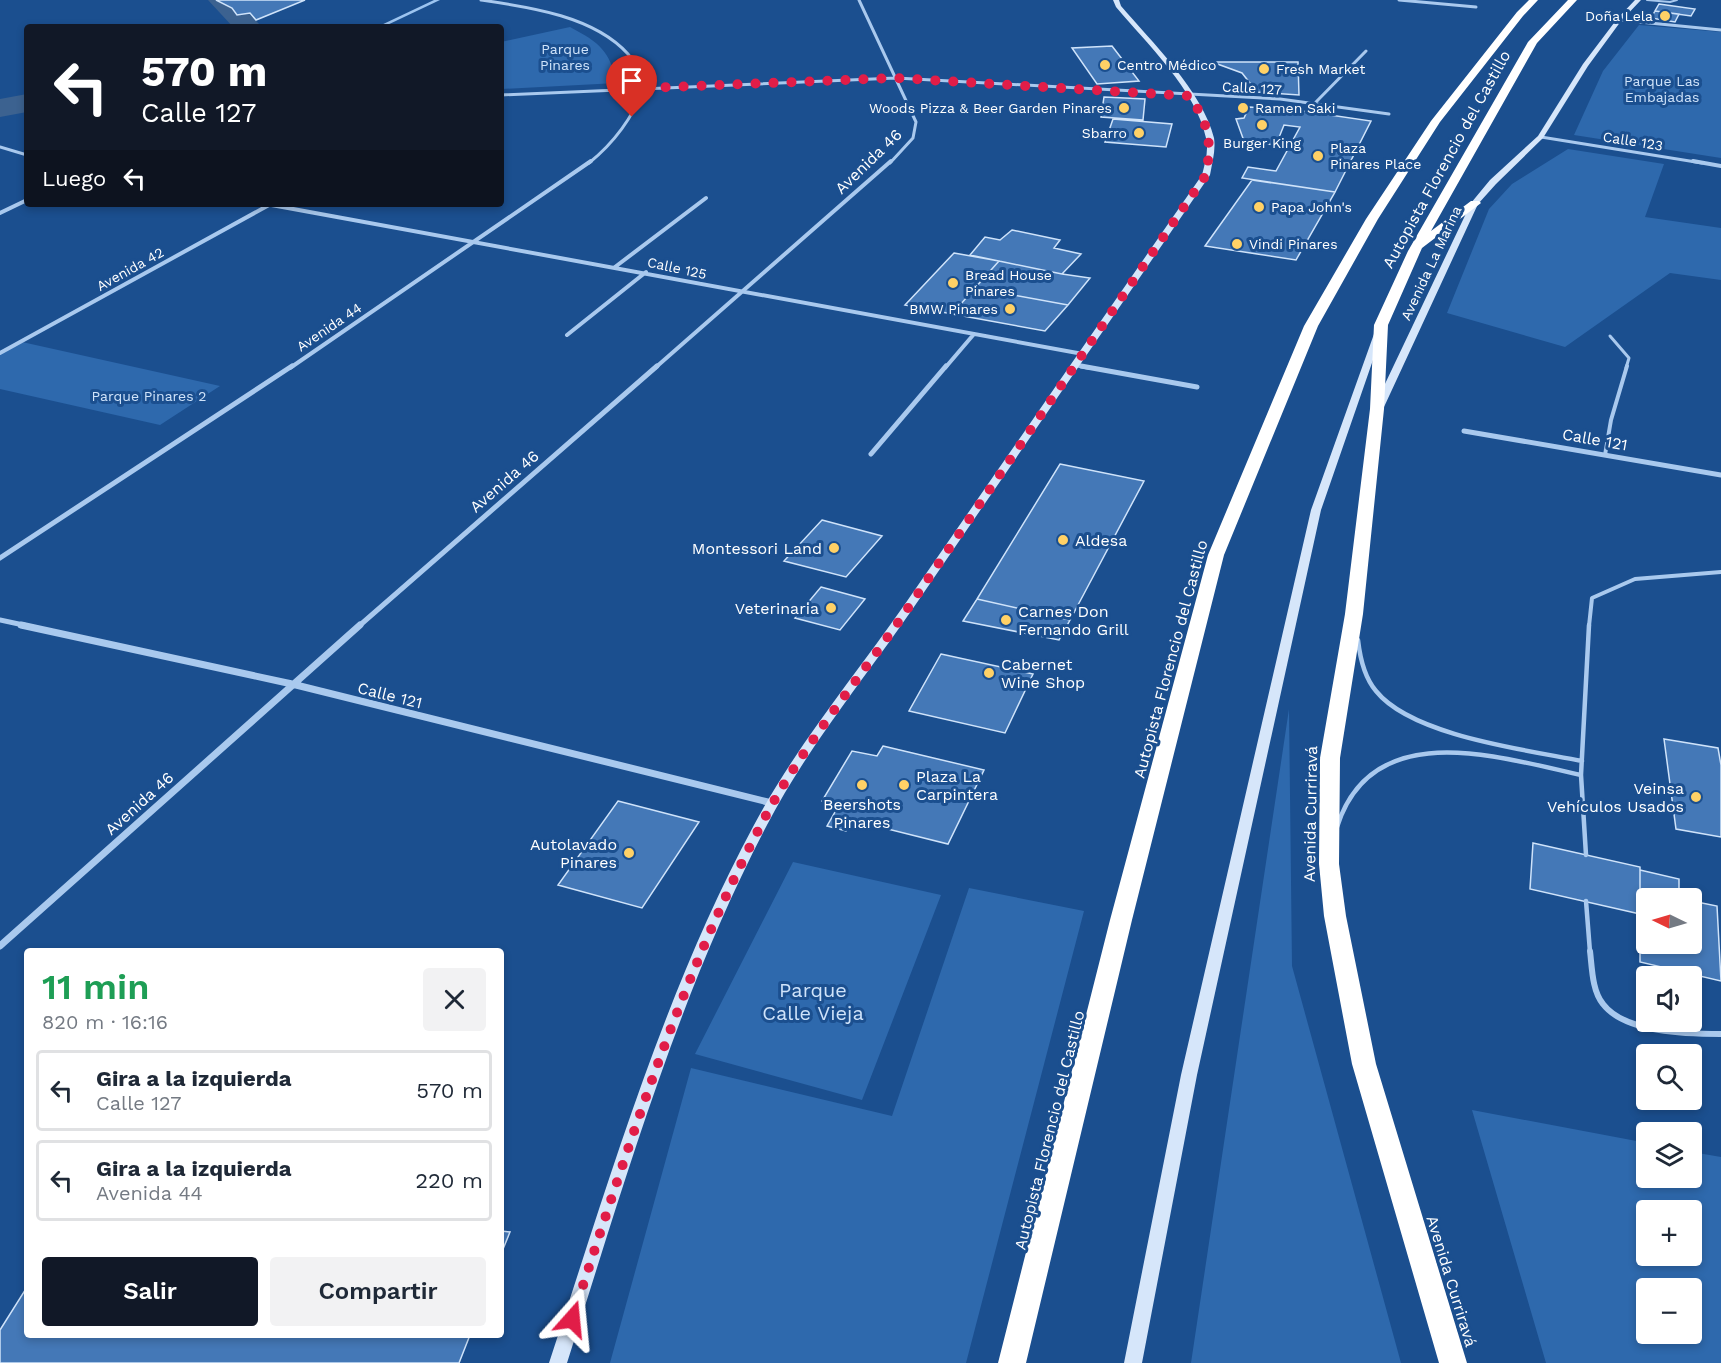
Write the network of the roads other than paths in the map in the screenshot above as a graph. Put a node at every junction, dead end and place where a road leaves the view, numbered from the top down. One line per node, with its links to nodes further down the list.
1 (481, 0): 16 (street)
2 (859, 0): 15 (street, Avenida 46)
3 (1116, 0): 18 (main road)
4 (1399, 0): 10 (street)
5 (1534, 0): 11 (highway, Autopista Florencio del Castillo)
6 (1573, 0): 32 (highway, Autopista Florencio del Castillo)
7 (1638, 0): 12 (main road, Avenida La Marina)
8 (1647, 0): 9 (lane)
9 (1677, 0)
10 (1476, 7)
11 (1521, 7): 63 (highway, Autopista Florencio del Castillo)
12 (1619, 20): 13 (street); 21 (main road, Avenida La Marina)
13 (1721, 30)
14 (1366, 51): 19 (street)
15 (896, 78): 16 (street, Calle 127); 18 (street, Calle 127); 35 (street, Avenida 46)
16 (644, 88): 17 (street, Calle 127); 31 (street, Avenida 44)
17 (504, 95)
18 (1190, 96): 19 (street, Calle 127); 41 (main road)
19 (1314, 103): 20 (street, Calle 127)
20 (1389, 114)
21 (1541, 137): 24 (street, Calle 123); 27 (main road, Avenida La Marina)
22 (0, 147): 23 (street)
23 (24, 154)
24 (1721, 166)
25 (706, 198): 33 (street)
26 (24, 201): 30 (street)
27 (1475, 203): 32 (highway); 44 (main road, Avenida La Marina)
28 (263, 207): 40 (street, Avenida 42)
29 (283, 207): 31 (street, Calle 125)
30 (0, 213)
31 (474, 244): 33 (street, Calle 125); 49 (street, Avenida 44)
32 (1414, 251): 36 (highway, Autopista Florencio del Castillo)
33 (615, 267): 34 (street, Calle 125)
34 (646, 273): 35 (street, Calle 125); 38 (street)
35 (741, 292): 37 (street, Calle 125); 53 (street, Avenida 46)
36 (1382, 325): 44 (highway, Avenida Curriravá); 64 (main road, Autopista Florencio del Castillo)
37 (974, 334): 41 (street, Calle 125); 46 (street)
38 (567, 335)
39 (1610, 336): 47 (lane)
40 (0, 353)
41 (1083, 354): 42 (main road)
42 (1075, 365): 43 (street); 56 (main road)
43 (1197, 387)
44 (1377, 409): 51 (highway, Avenida Curriravá)
45 (1464, 431): 47 (street, Calle 121)
46 (871, 454)
47 (1605, 455): 48 (street, Calle 121)
48 (1721, 475)
49 (0, 558)
50 (1721, 572): 54 (lane)
51 (1354, 614): 54 (lane); 58 (highway, Avenida Curriravá)
52 (0, 620): 53 (street, Calle 121)
53 (292, 684): 56 (street, Calle 121); 60 (street, Avenida 46)
54 (1582, 761): 55 (lane)
55 (1581, 775): 57 (lane); 58 (lane)
56 (772, 803): 62 (main road)
57 (1586, 855)
58 (1329, 864): 65 (highway, Avenida Curriravá)
59 (1586, 901): 61 (lane)
60 (0, 946)
61 (1721, 1034)
62 (558, 1363)
63 (1012, 1363)
64 (1133, 1363)
65 (1453, 1363)

